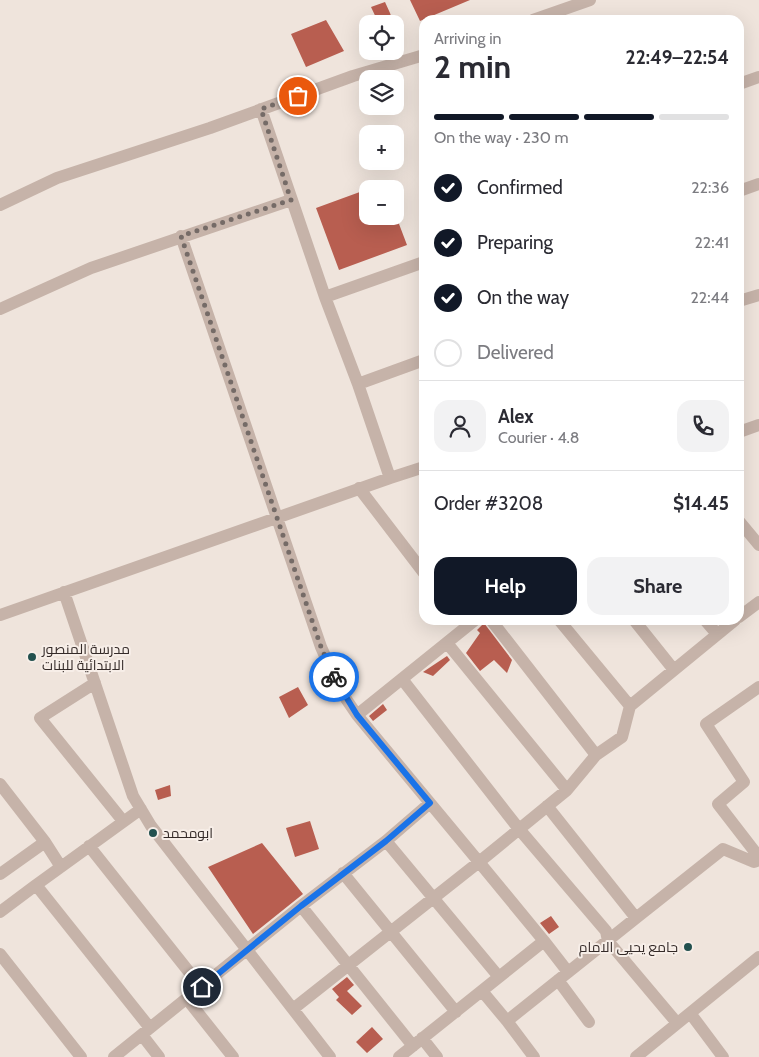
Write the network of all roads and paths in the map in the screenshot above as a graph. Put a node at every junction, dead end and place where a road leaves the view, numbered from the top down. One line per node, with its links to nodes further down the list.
1 (590, 0): 2 (street)
2 (547, 15)
3 (419, 56): 6 (street)
4 (759, 76): 5 (street)
5 (744, 82)
6 (261, 109): 9 (street); 10 (street)
7 (759, 184): 8 (street)
8 (744, 189)
9 (291, 200): 11 (street); 14 (street)
10 (0, 205)
11 (181, 236): 16 (street); 24 (street)
12 (419, 264): 14 (street)
13 (759, 295): 15 (street)
14 (325, 297): 18 (street)
15 (744, 300)
16 (0, 310)
17 (419, 362): 18 (street)
18 (358, 384): 22 (street)
19 (759, 425): 20 (street)
20 (744, 430)
21 (419, 469): 22 (street)
22 (390, 478): 23 (street)
23 (359, 488): 24 (street); 27 (street)
24 (276, 518): 28 (street); 45 (street)
25 (744, 527): 26 (street)
26 (759, 545)
27 (419, 566)
28 (64, 592): 31 (street); 42 (street)
29 (759, 602): 30 (street)
30 (744, 614)
31 (0, 615)
32 (465, 625): 39 (street)
33 (495, 625): 46 (street)
34 (563, 625): 44 (street)
35 (638, 625): 40 (street)
36 (709, 625): 38 (street)
37 (729, 625): 38 (street)
38 (717, 634): 40 (street)
39 (447, 643): 41 (street); 48 (street)
40 (674, 670): 44 (street)
41 (402, 679): 45 (street); 53 (street)
42 (95, 683): 51 (street); 52 (street)
43 (759, 687): 57 (street)
44 (630, 706): 46 (street)
45 (357, 715): 49 (street)
46 (596, 755): 48 (street)
47 (0, 784): 55 (street)
48 (568, 790): 50 (street)
49 (430, 803): 54 (street); 58 (street)
50 (547, 806): 53 (street); 66 (street)
51 (141, 809): 52 (street); 70 (street)
52 (123, 821): 56 (street)
53 (519, 829): 58 (street); 69 (street)
54 (386, 841): 61 (street); 63 (street)
55 (45, 842): 59 (street); 60 (street)
56 (89, 846): 59 (street); 77 (street)
57 (759, 859): 66 (street)
58 (479, 862): 63 (street); 68 (street)
59 (61, 866): 62 (street)
60 (1, 872)
61 (342, 874): 64 (street); 67 (street)
62 (36, 885): 65 (street); 86 (street)
63 (434, 898): 67 (street); 75 (street)
64 (301, 906): 70 (street); 73 (street)
65 (0, 912)
66 (636, 918): 69 (street)
67 (390, 933): 73 (street); 81 (street)
68 (544, 941): 74 (street); 75 (street)
69 (608, 941): 74 (street); 85 (street)
70 (247, 951): 77 (street); 80 (street)
71 (0, 954): 89 (street)
72 (759, 958): 82 (street)
73 (349, 965): 80 (street); 87 (street)
74 (568, 972): 76 (street)
75 (499, 977): 78 (street)
76 (558, 980): 83 (street); 84 (street)
77 (202, 987): 79 (street)
78 (482, 991): 81 (street); 83 (street)
79 (186, 999): 86 (street); 92 (street)
80 (293, 1009): 93 (street)
81 (456, 1012): 87 (street)
82 (690, 1013): 85 (street); 97 (street)
83 (507, 1021): 96 (street)
84 (589, 1022)
85 (678, 1023): 88 (street)
86 (146, 1032): 90 (street); 91 (street)
87 (418, 1042): 94 (street); 95 (street)
88 (643, 1055)
89 (81, 1057)
90 (114, 1057)
91 (159, 1057)
92 (234, 1057)
93 (330, 1057)
94 (399, 1057)
95 (437, 1057)
96 (534, 1057)
97 (723, 1057)

